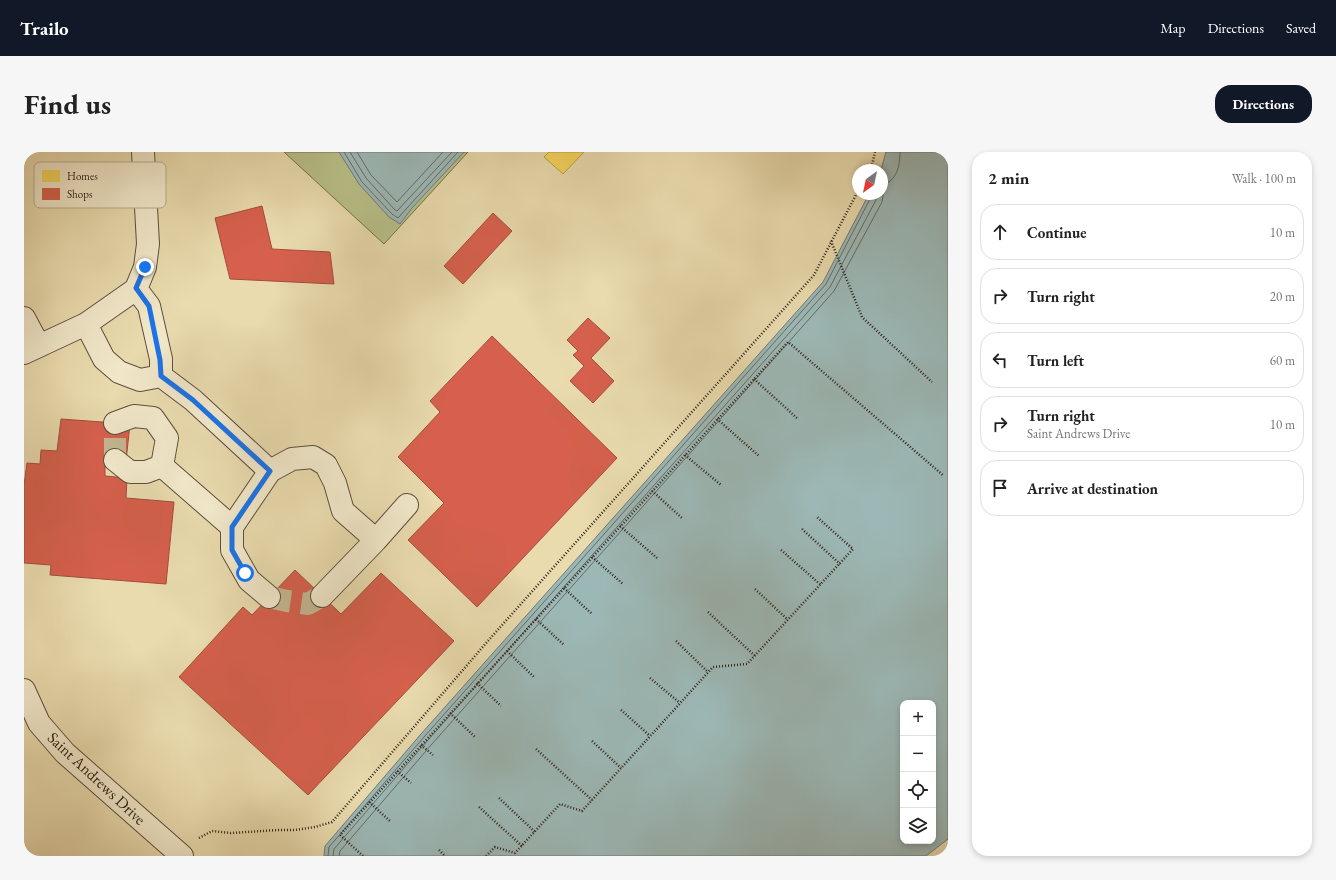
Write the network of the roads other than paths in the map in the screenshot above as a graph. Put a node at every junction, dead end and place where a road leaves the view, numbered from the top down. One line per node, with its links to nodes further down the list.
1 (143, 152): 2 (street)
2 (144, 162)
3 (146, 208): 4 (street)
4 (136, 288): 6 (street); 8 (street)
5 (24, 318): 7 (street)
6 (86, 324): 7 (street); 8 (street)
7 (32, 350)
8 (161, 376): 12 (street)
9 (116, 423): 11 (street)
10 (114, 460): 11 (street)
11 (162, 466): 14 (street)
12 (270, 471): 14 (street); 15 (street)
13 (407, 505): 15 (street)
14 (232, 527): 17 (street)
15 (376, 540): 16 (street)
16 (322, 596)
17 (269, 597)
18 (24, 690): 19 (street, Saint Andrews Drive)
19 (182, 856)

